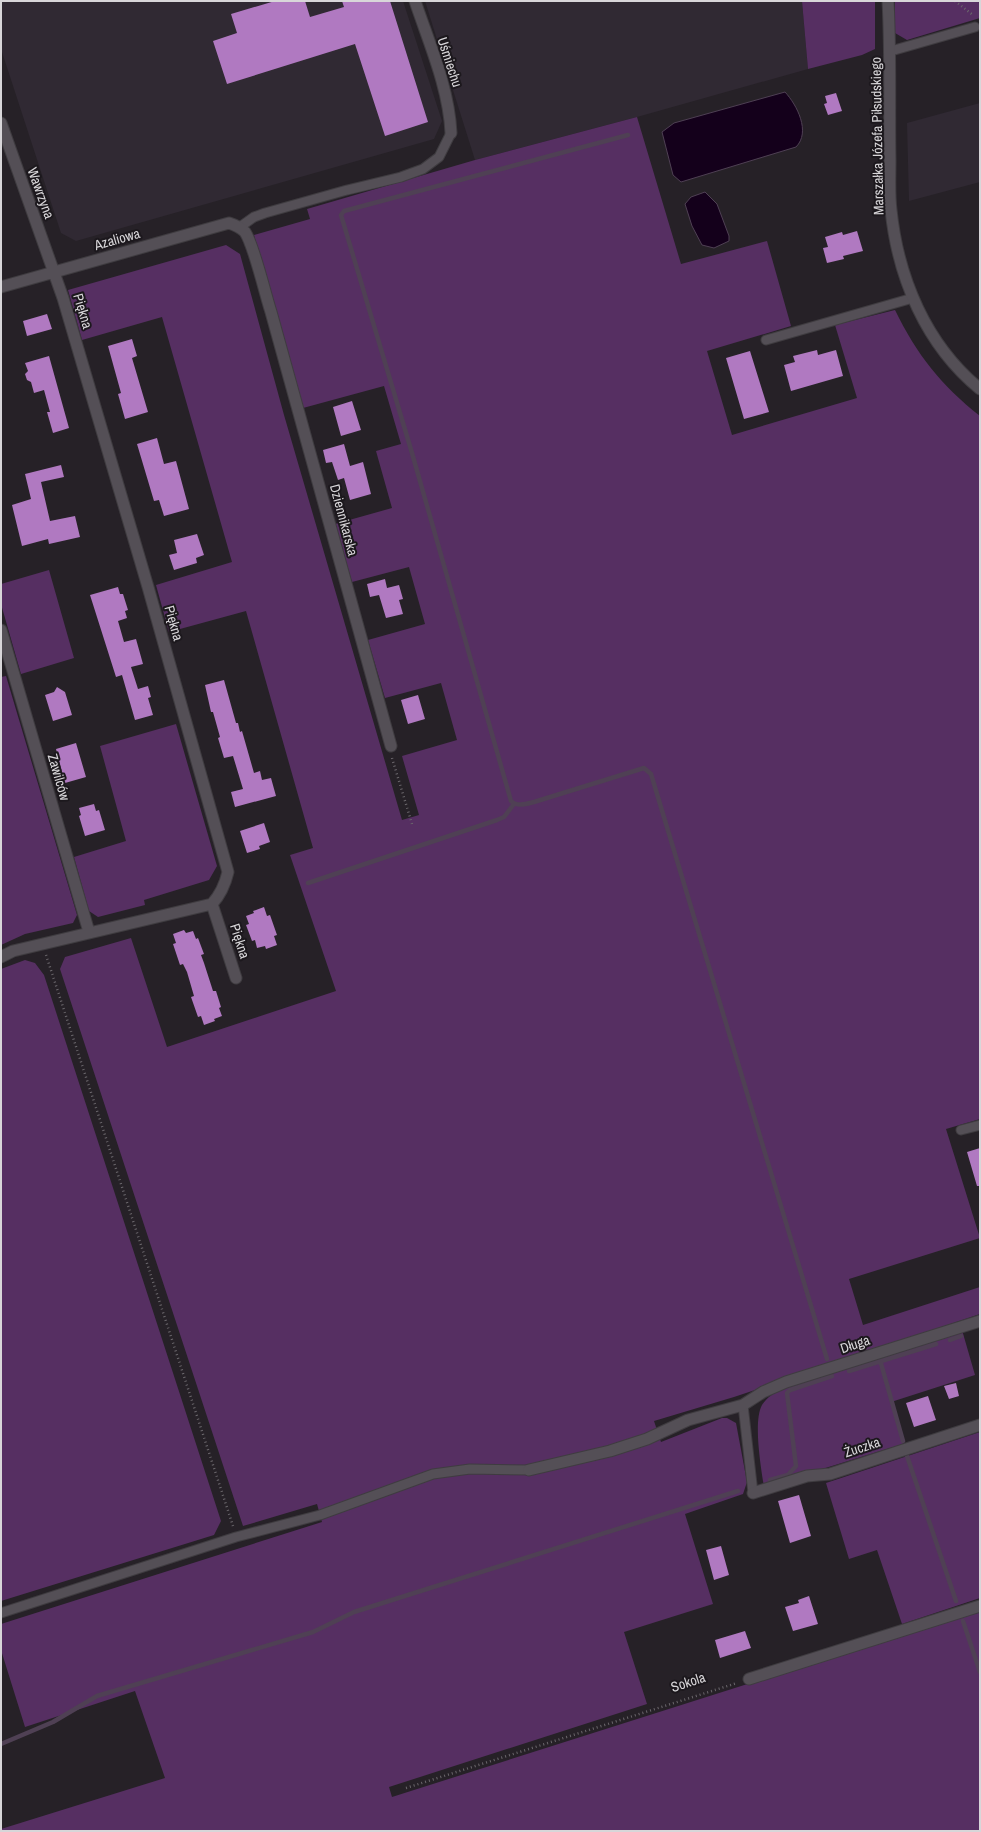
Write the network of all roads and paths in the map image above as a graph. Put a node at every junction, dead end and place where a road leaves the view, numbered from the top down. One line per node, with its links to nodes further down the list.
1 (415, 1): 7 (street, Uśmiechu)
2 (888, 1): 5 (street, Marszałka Józefa Piłsudskiego)
3 (955, 1): 4 (path)
4 (976, 22): 5 (lane)
5 (891, 51): 11 (street, Marszałka Józefa Piłsudskiego)
6 (1, 123): 9 (street, Wawrzyna)
7 (451, 133): 8 (lane)
8 (240, 227): 9 (street, Azaliowa); 15 (street, Dziennikarska)
9 (54, 272): 10 (street, Azaliowa); 17 (street, Piękna)
10 (1, 287)
11 (914, 298): 12 (lane); 13 (street, Marszałka Józefa Piłsudskiego)
12 (766, 340)
13 (980, 389)
14 (1, 630): 18 (street, Zawilców)
15 (391, 746): 16 (path)
16 (412, 824)
17 (212, 904): 18 (street); 21 (street, Piękna)
18 (89, 932): 19 (street)
19 (43, 945): 20 (street); 29 (path)
20 (1, 956)
21 (236, 978)
22 (980, 1125): 23 (lane)
23 (961, 1130)
24 (980, 1321): 25 (street, Długa)
25 (743, 1405): 27 (street, Długa); 28 (lane)
26 (980, 1425): 28 (street, Żuczka)
27 (529, 1470): 29 (lane)
28 (753, 1493)
29 (236, 1538): 31 (lane)
30 (980, 1606): 32 (street)
31 (1, 1613)
32 (749, 1678): 33 (path, Sokola)
33 (406, 1788)

